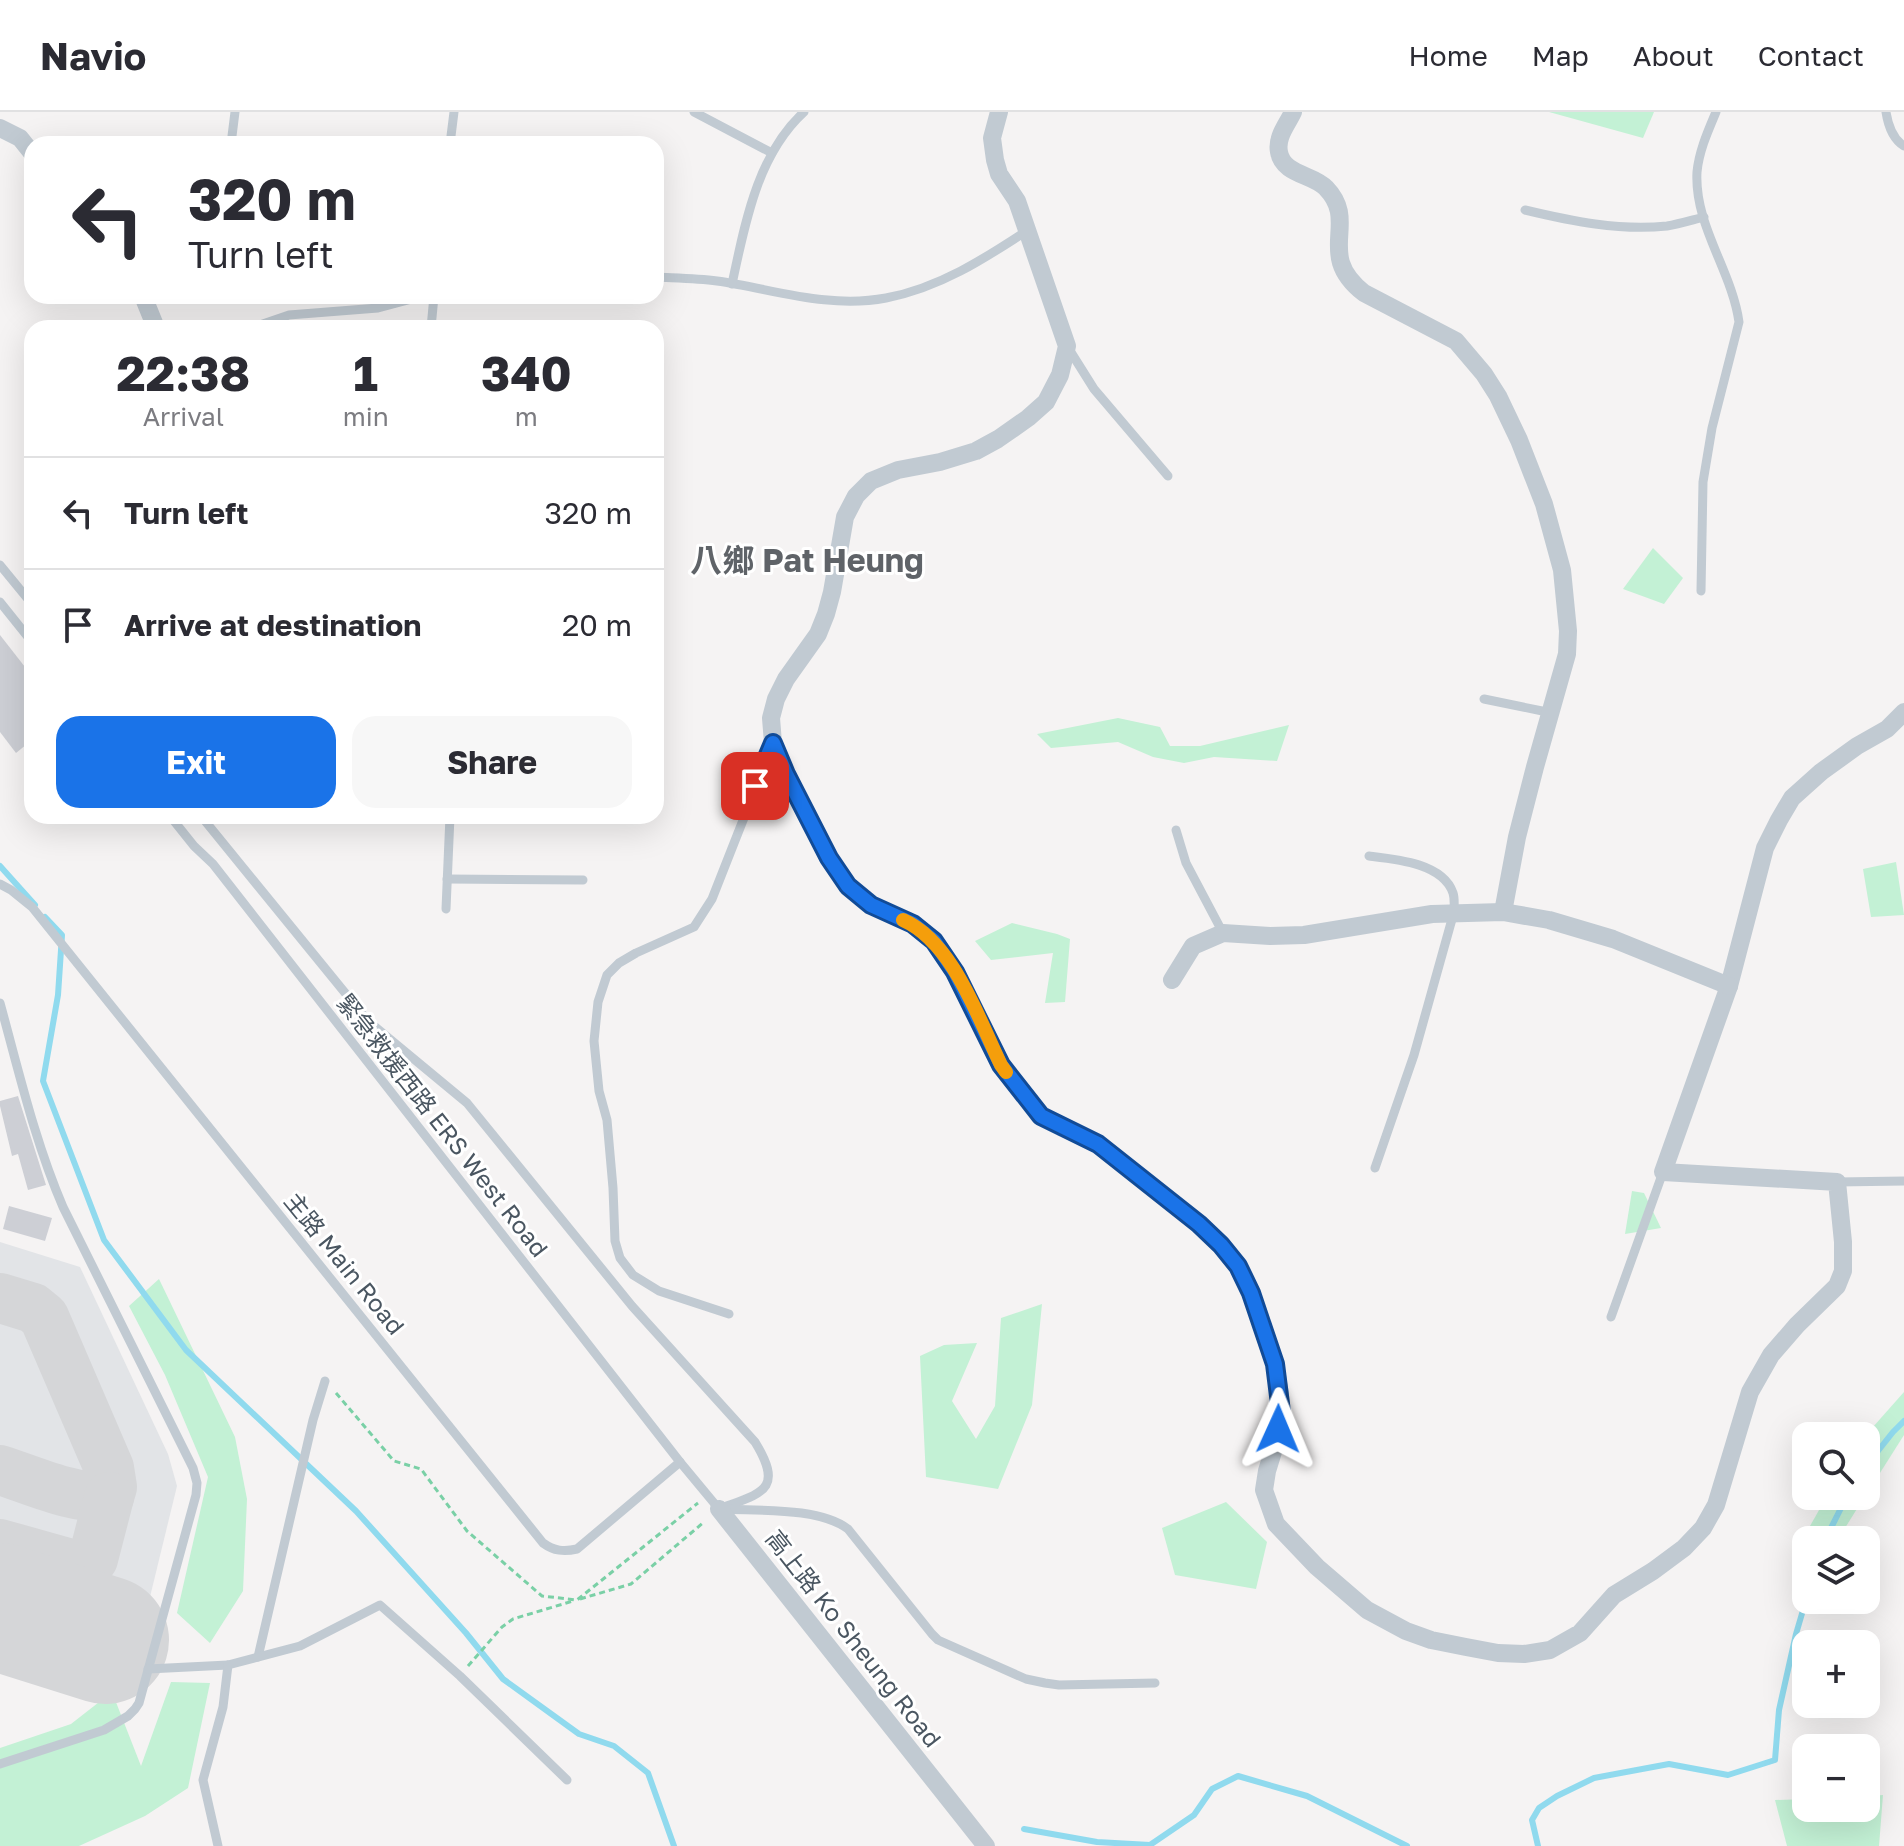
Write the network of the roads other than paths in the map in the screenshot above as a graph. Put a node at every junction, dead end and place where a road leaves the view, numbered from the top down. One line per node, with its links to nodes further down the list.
1 (235, 112): 10 (lane)
2 (454, 112): 11 (lane)
3 (694, 112): 14 (lane)
4 (804, 112): 14 (lane)
5 (999, 112): 17 (street)
6 (1293, 112): 31 (street)
7 (1716, 112): 16 (lane)
8 (1886, 112): 13 (lane)
9 (0, 128): 12 (street)
10 (232, 136)
11 (451, 136)
12 (24, 143)
13 (1904, 146)
14 (772, 153): 19 (lane)
15 (1525, 210): 16 (lane)
16 (1704, 217): 25 (lane)
17 (1028, 230): 19 (lane); 22 (street)
18 (664, 278): 19 (lane)
19 (732, 284)
20 (393, 304): 21 (lane)
21 (274, 320)
22 (1067, 346): 23 (lane); 32 (street)
23 (1168, 476)
24 (0, 565): 26 (lane)
25 (1701, 591)
26 (24, 594)
27 (0, 602): 28 (lane)
28 (24, 632)
29 (1484, 699): 31 (lane)
30 (1904, 712): 46 (street)
31 (1552, 713): 43 (street)
32 (773, 743): 51 (street); 52 (lane)
33 (176, 824): 55 (lane, 緊急救援西路 ERS West Road)
34 (208, 824): 56 (lane)
35 (450, 824): 38 (lane)
36 (1176, 830): 44 (lane)
37 (1369, 856): 42 (lane)
38 (447, 879): 39 (lane); 41 (lane)
39 (583, 880)
40 (0, 884): 55 (lane, 主路 Main Road)
41 (446, 909)
42 (1454, 912): 43 (street); 44 (street); 48 (lane)
43 (1503, 912): 46 (street)
44 (1223, 933): 45 (street)
45 (1172, 980)
46 (1729, 986): 49 (street)
47 (0, 1003): 59 (lane)
48 (1375, 1168)
49 (1663, 1172): 51 (street); 53 (lane)
50 (1904, 1181): 51 (lane)
51 (1837, 1182)
52 (729, 1314)
53 (1611, 1317)
54 (325, 1381): 57 (lane)
55 (680, 1462): 56 (lane, 高上路 Ko Sheung Road)
56 (719, 1509): 60 (lane); 64 (street, 高上路 Ko Sheung Road)
57 (258, 1657): 58 (lane); 62 (lane)
58 (228, 1665): 59 (lane); 63 (lane)
59 (148, 1669): 61 (lane)
60 (1155, 1683)
61 (0, 1764)
62 (567, 1780)
63 (218, 1846)
64 (986, 1846)

